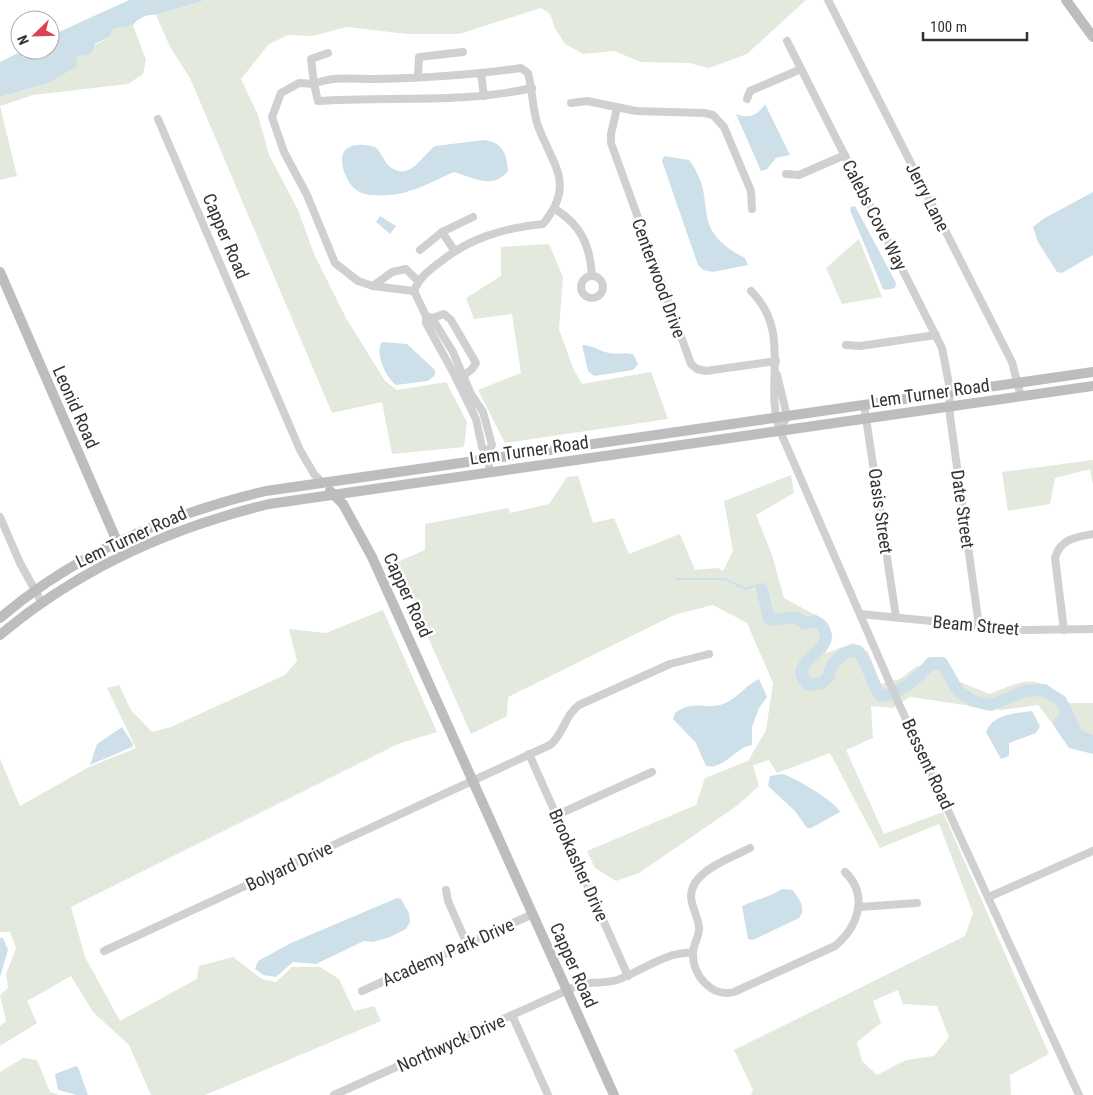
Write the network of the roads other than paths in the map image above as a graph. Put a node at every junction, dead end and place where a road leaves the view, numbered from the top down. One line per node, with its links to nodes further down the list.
1 (828, 0): 38 (street, Jerry Lane)
2 (1066, 0): 3 (main road)
3 (1093, 37)
4 (787, 41): 7 (street, Calebs Cove Way)
5 (463, 52): 9 (street)
6 (328, 53): 10 (street)
7 (801, 69): 13 (street); 17 (street, Calebs Cove Way)
8 (482, 74): 9 (street); 11 (street); 12 (street)
9 (418, 76): 10 (street)
10 (314, 84): 12 (street); 28 (street)
11 (532, 88): 12 (street); 20 (street)
12 (484, 96)
13 (747, 98)
14 (571, 103): 15 (street)
15 (616, 108): 19 (street); 34 (street, Centerwood Drive)
16 (158, 119): 52 (street, Capper Road)
17 (845, 155): 18 (street); 32 (street, Calebs Cove Way)
18 (786, 174)
19 (752, 208)
20 (555, 209): 24 (street); 26 (street)
21 (473, 217): 22 (street)
22 (442, 232): 23 (street); 24 (street)
23 (420, 250)
24 (454, 250): 27 (street)
25 (0, 272): 56 (main road, Leonid Road)
26 (592, 276)
27 (418, 281): 28 (street); 29 (street)
28 (374, 286): 29 (street)
29 (414, 291): 31 (street)
30 (751, 291): 34 (street, Bessent Road)
31 (429, 317): 37 (street); 37 (street)
32 (936, 335): 33 (street); 40 (street, Calebs Cove Way)
33 (846, 345)
34 (776, 361): 36 (street, Bessent Road)
35 (1093, 372): 38 (main road, Lem Turner Road)
36 (776, 373): 44 (street, Bessent Road); 45 (street, Bessent Road)
37 (460, 378): 50 (street)
38 (1018, 383): 40 (main road, Lem Turner Road); 41 (street, Jerry Lane)
39 (1093, 386): 41 (main road, Lem Turner Road)
40 (949, 393): 42 (main road, Lem Turner Road); 43 (street, Date Street)
41 (1021, 397): 43 (main road, Lem Turner Road)
42 (864, 405): 44 (main road, Lem Turner Road); 46 (street, Oasis Street)
43 (949, 407): 46 (main road, Lem Turner Road); 63 (street, Date Street)
44 (788, 416): 45 (main road, Lem Turner Road); 47 (street)
45 (775, 418): 47 (street, Bessent Road); 48 (main road, Lem Turner Road)
46 (868, 418): 47 (main road, Lem Turner Road); 61 (street, Oasis Street)
47 (780, 431): 49 (main road, Lem Turner Road); 60 (street, Bessent Road)
48 (635, 438): 49 (main road); 50 (main road, Lem Turner Road)
49 (637, 452): 51 (main road, Lem Turner Road)
50 (487, 456): 51 (street); 52 (main road, Lem Turner Road)
51 (490, 472): 53 (main road, Lem Turner Road)
52 (322, 482): 53 (main road, Capper Road); 56 (main road, Lem Turner Road)
53 (334, 494): 57 (main road, Lem Turner Road); 70 (main road, Capper Road)
54 (0, 517): 58 (street)
55 (1093, 534): 65 (street)
56 (118, 541): 57 (main road, Leonid Road); 58 (main road, Lem Turner Road)
57 (123, 554): 59 (main road, Lem Turner Road)
58 (35, 591): 59 (street); 62 (main road, Lem Turner Road)
59 (42, 603): 66 (main road, Lem Turner Road)
60 (860, 614): 61 (street, Beam Street); 76 (street, Bessent Road)
61 (896, 617): 63 (street, Beam Street)
62 (0, 618)
63 (979, 626): 65 (street, Beam Street)
64 (1093, 629): 65 (street, Beam Street)
65 (1064, 630)
66 (0, 636)
67 (709, 654): 68 (street, Bolyard Drive)
68 (529, 754): 70 (street, Bolyard Drive); 71 (street, Brookasher Drive)
69 (652, 772): 71 (street)
70 (474, 780): 79 (main road, Capper Road); 81 (street, Bolyard Drive)
71 (557, 815): 83 (street, Brookasher Drive)
72 (750, 848): 82 (street)
73 (1093, 851): 76 (street)
74 (845, 872): 78 (street)
75 (446, 890): 80 (street)
76 (989, 896): 90 (street, Bessent Road)
77 (917, 904): 78 (street)
78 (859, 907): 82 (street)
79 (533, 914): 80 (street, Academy Park Drive); 85 (main road, Capper Road)
80 (467, 944): 84 (street, Academy Park Drive)
81 (104, 951)
82 (693, 953): 83 (street, Northwyck Drive)
83 (628, 976): 85 (street, Northwyck Drive)
84 (362, 991)
85 (568, 991): 86 (street, Northwyck Drive); 89 (main road, Capper Road)
86 (512, 1016): 87 (street, Northwyck Drive); 88 (street)
87 (334, 1095)
88 (548, 1095)
89 (614, 1095)
90 (1080, 1095)

